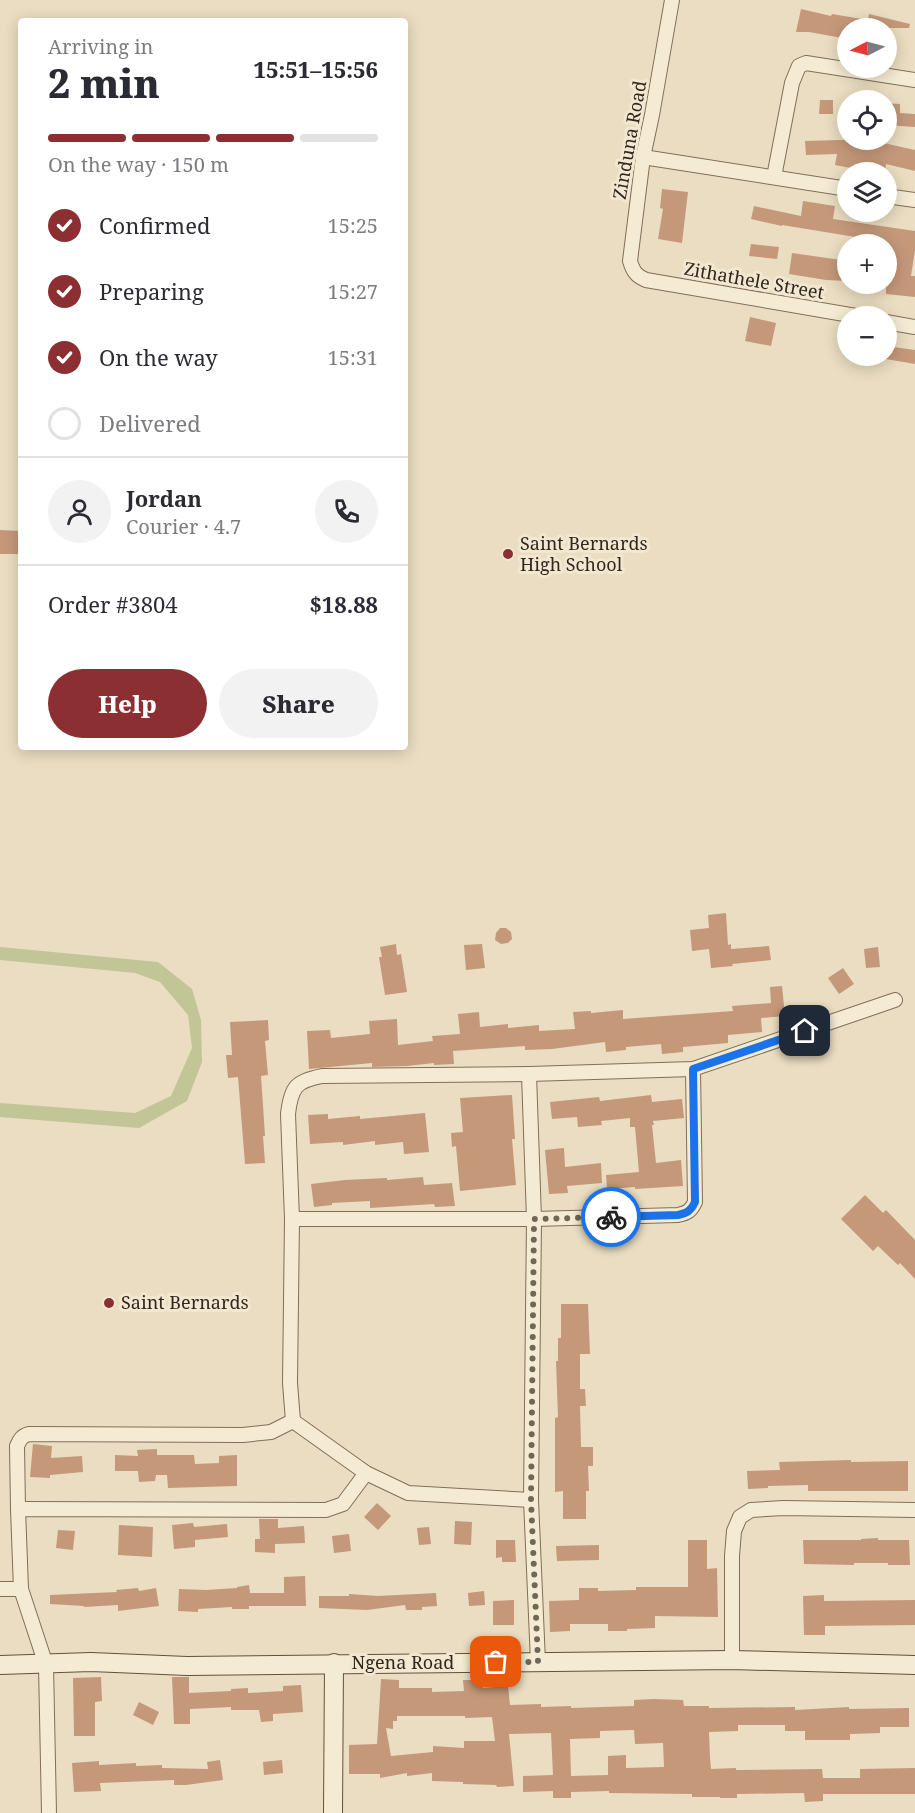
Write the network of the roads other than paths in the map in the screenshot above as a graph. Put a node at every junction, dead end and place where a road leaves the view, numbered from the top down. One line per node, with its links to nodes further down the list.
1 (672, 0): 3 (street, Zinduna Road)
2 (915, 80): 4 (street)
3 (643, 157): 4 (street); 8 (street, Zinduna Road)
4 (774, 177): 5 (street)
5 (837, 187)
6 (897, 198): 7 (street)
7 (915, 200)
8 (646, 280): 9 (street, Zithathele Street)
9 (837, 313)
10 (897, 324): 11 (street)
11 (915, 327)
12 (895, 1000): 13 (street)
13 (693, 1069): 14 (street); 16 (street)
14 (529, 1074): 15 (street); 16 (street)
15 (292, 1219): 16 (street); 17 (street)
16 (534, 1219): 19 (street)
17 (293, 1421): 18 (street); 20 (street)
18 (366, 1473): 19 (street); 20 (street)
19 (531, 1500): 25 (street)
20 (18, 1509): 23 (street)
21 (915, 1510): 24 (street)
22 (0, 1589): 23 (street)
23 (21, 1589): 28 (street)
24 (732, 1660): 25 (street, Ngena Road); 29 (street, Ngena Road)
25 (538, 1662): 26 (street, Ngena Road)
26 (334, 1663): 28 (street, Ngena Road); 31 (street)
27 (0, 1665): 28 (street, Ngena Road)
28 (46, 1665): 30 (street)
29 (915, 1665)
30 (49, 1813)
31 (333, 1813)

